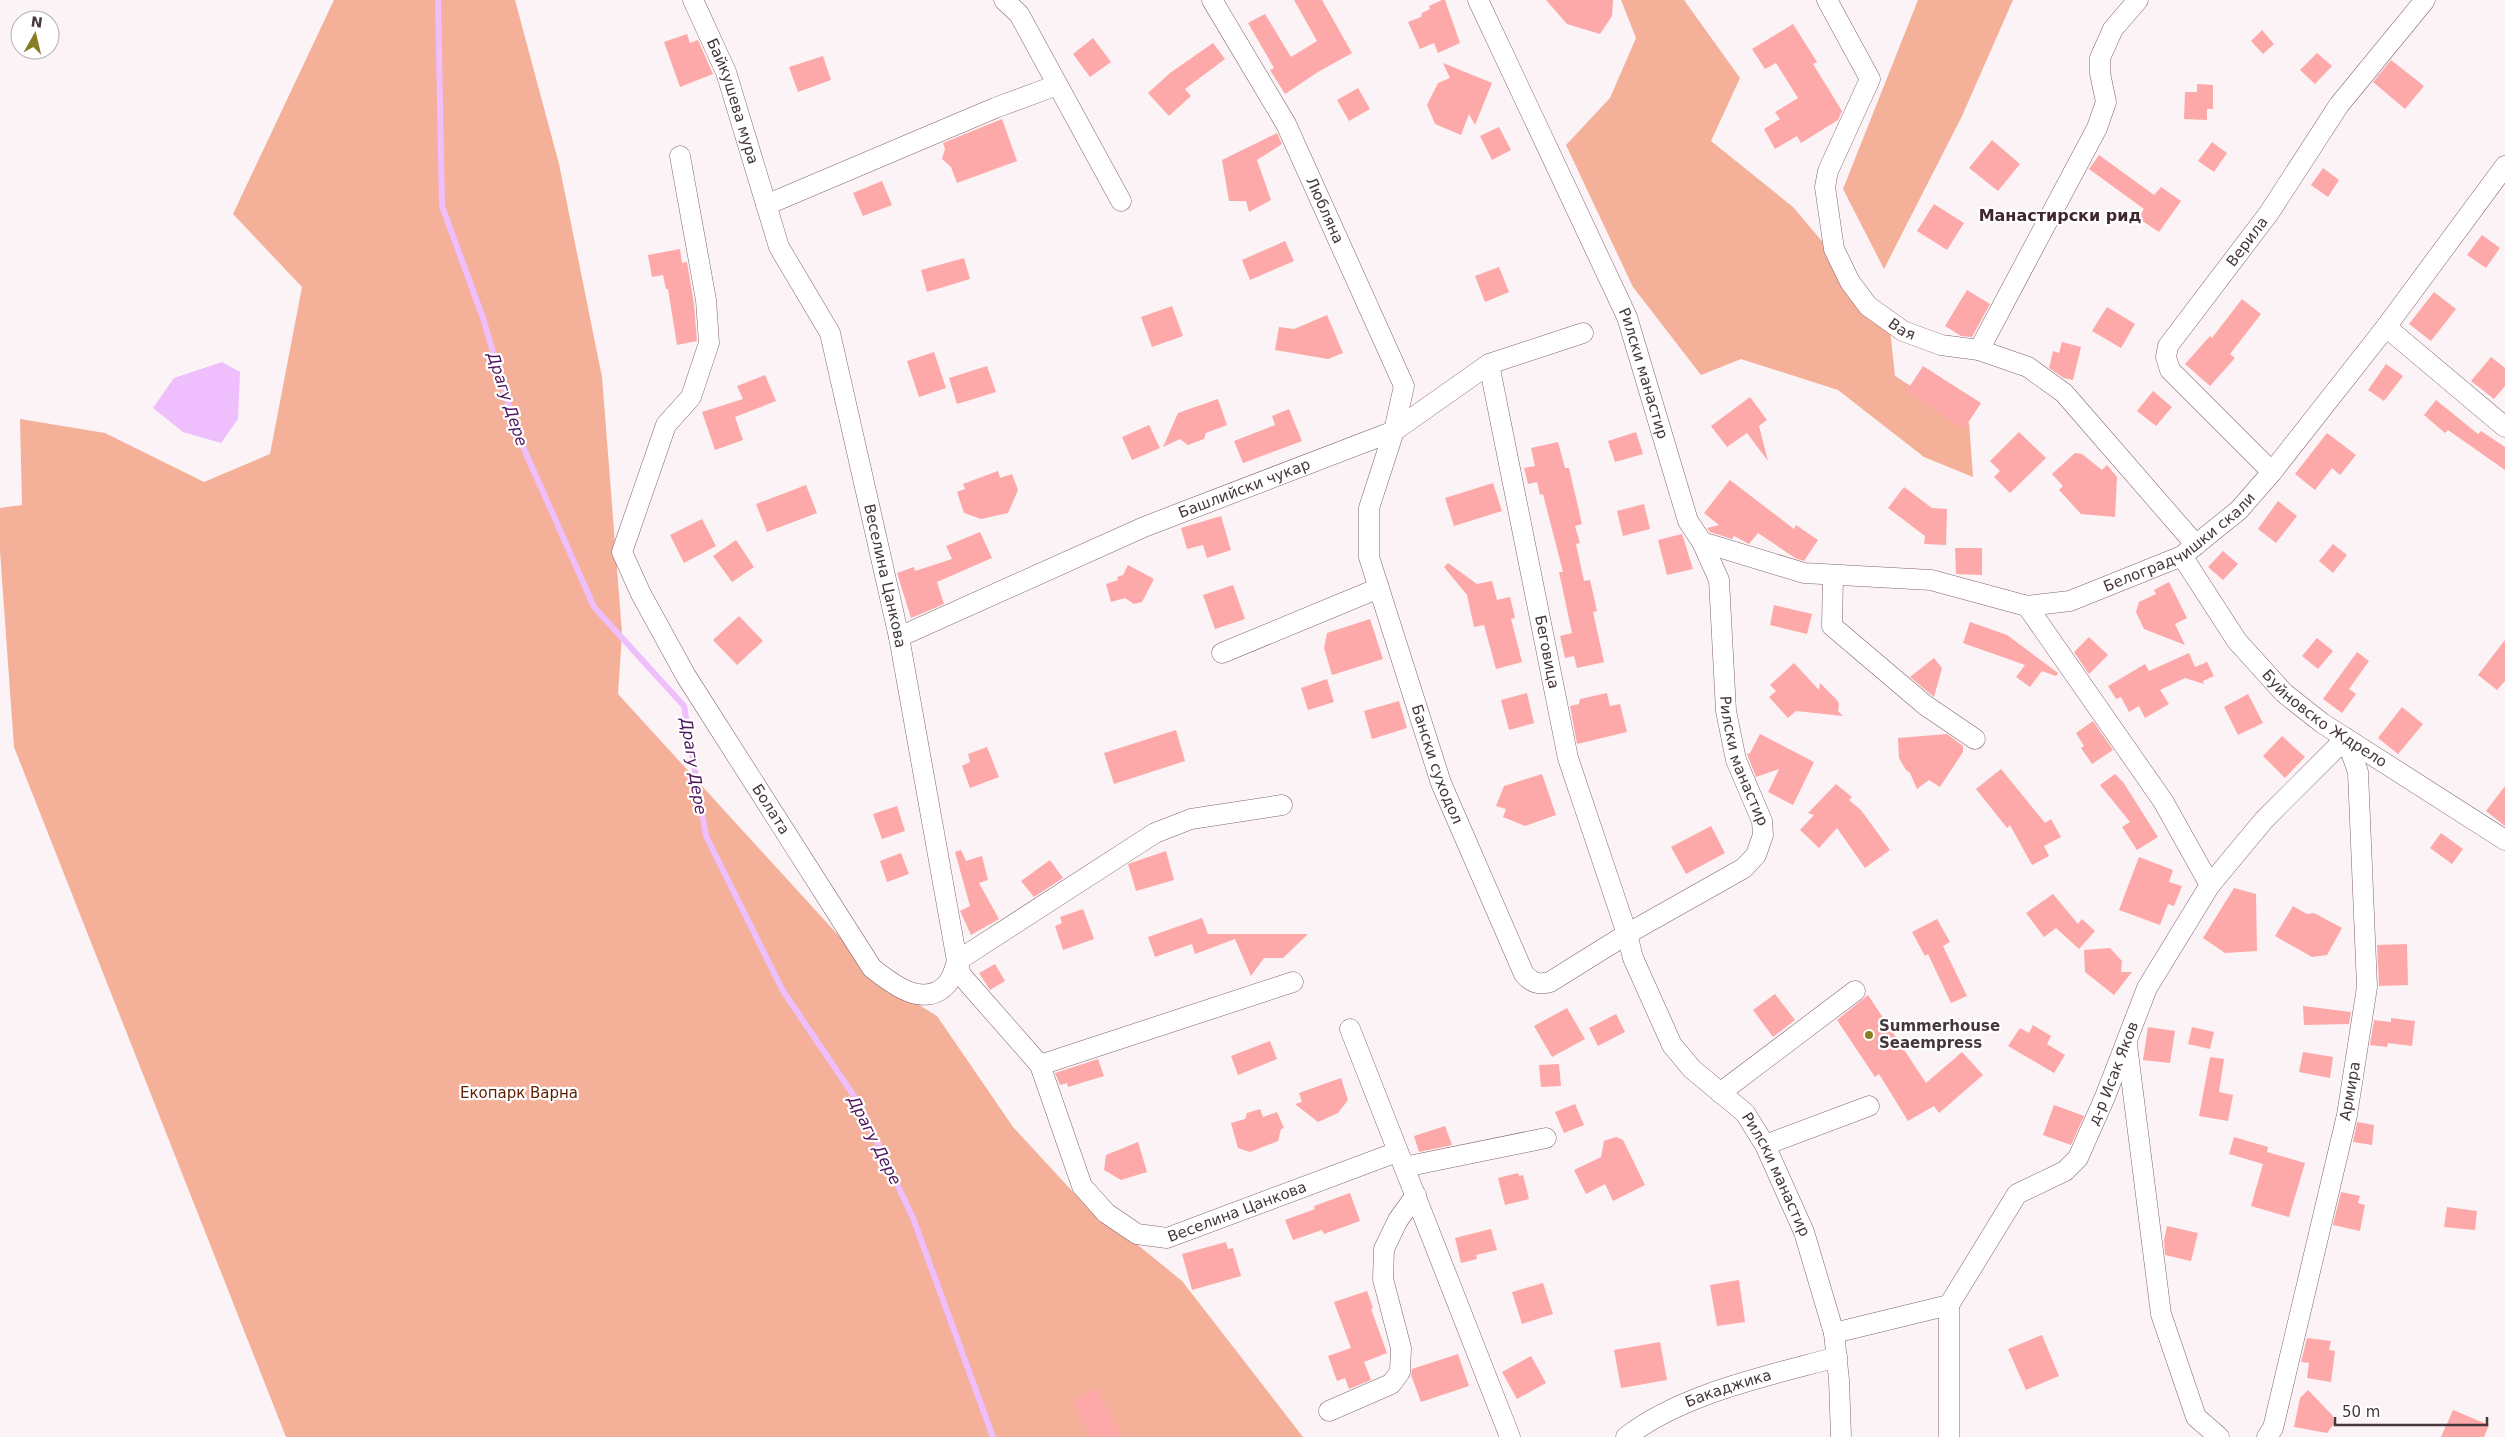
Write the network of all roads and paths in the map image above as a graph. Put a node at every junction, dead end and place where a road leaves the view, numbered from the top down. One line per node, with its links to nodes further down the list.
1 (693, 0): 12 (street, Байкушева мура)
2 (1004, 0): 8 (street)
3 (1212, 0): 18 (street, Любляна)
4 (1478, 0): 20 (street, Рилски манастир)
5 (1827, 0): 15 (street, Вая)
6 (2138, 0): 15 (street)
7 (2425, 0): 19 (street, Верила)
8 (1057, 85): 11 (street); 12 (street)
9 (680, 156): 33 (street, Болата)
10 (2505, 166): 13 (street, Белоградчишки скали)
11 (1120, 201)
12 (766, 205): 25 (street, Веселина Цанкова)
13 (2386, 326): 17 (street); 19 (street, Белоградчишки скали)
14 (1583, 334): 16 (street, Башлийски чукар)
15 (1979, 350): 21 (street, Вая)
16 (1489, 364): 18 (street, Башлийски чукар); 32 (street, Беговица)
17 (2505, 427)
18 (1394, 431): 23 (street, Бански суходол); 25 (street, Башлийски чукар)
19 (2272, 472): 21 (street, Белоградчишки скали)
20 (1702, 542): 22 (street, Белоградчишки скали); 32 (street, Рилски манастир)
21 (2189, 550): 24 (street, Белоградчишки скали); 27 (street, Буйновско Ждрело)
22 (1834, 576): 24 (street, Белоградчишки скали); 28 (street)
23 (1379, 588): 26 (street); 32 (street, Бански суходол)
24 (2027, 606): 31 (street)
25 (899, 637): 33 (street, Веселина Цанкова)
26 (1222, 653)
27 (2346, 738): 30 (street, Буйновско Ждрело); 31 (street, д-р Исак Яков); 51 (street, Армира)
28 (1975, 739)
29 (1282, 805): 33 (street)
30 (2505, 840)
31 (2210, 885): 37 (street, д-р Исак Яков)
32 (1627, 934): 39 (street, Рилски манастир)
33 (957, 961): 38 (street, Веселина Цанкова)
34 (1293, 982): 38 (street)
35 (1854, 991): 39 (street)
36 (1350, 1029): 45 (street)
37 (2126, 1042): 40 (street, д-р Исак Яков); 41 (street)
38 (1040, 1064): 45 (street, Веселина Цанкова)
39 (1720, 1093): 44 (street, Рилски манастир)
40 (2105, 1097): 41 (street); 47 (street, д-р Исак Яков)
41 (2134, 1098): 56 (street)
42 (1869, 1106): 44 (street)
43 (1546, 1138): 45 (street, Веселина Цанкова)
44 (1765, 1144): 48 (street, Рилски манастир)
45 (1400, 1159): 46 (street)
46 (1416, 1196): 50 (street); 52 (street)
47 (1949, 1304): 48 (street); 55 (street)
48 (1834, 1334): 49 (street, Рилски манастир)
49 (1837, 1357): 53 (street, Бакаджика); 54 (street, Рилски манастир)
50 (1329, 1411)
51 (2270, 1432)
52 (1510, 1437)
53 (1626, 1437)
54 (1841, 1437)
55 (1949, 1437)
56 (2219, 1437)

